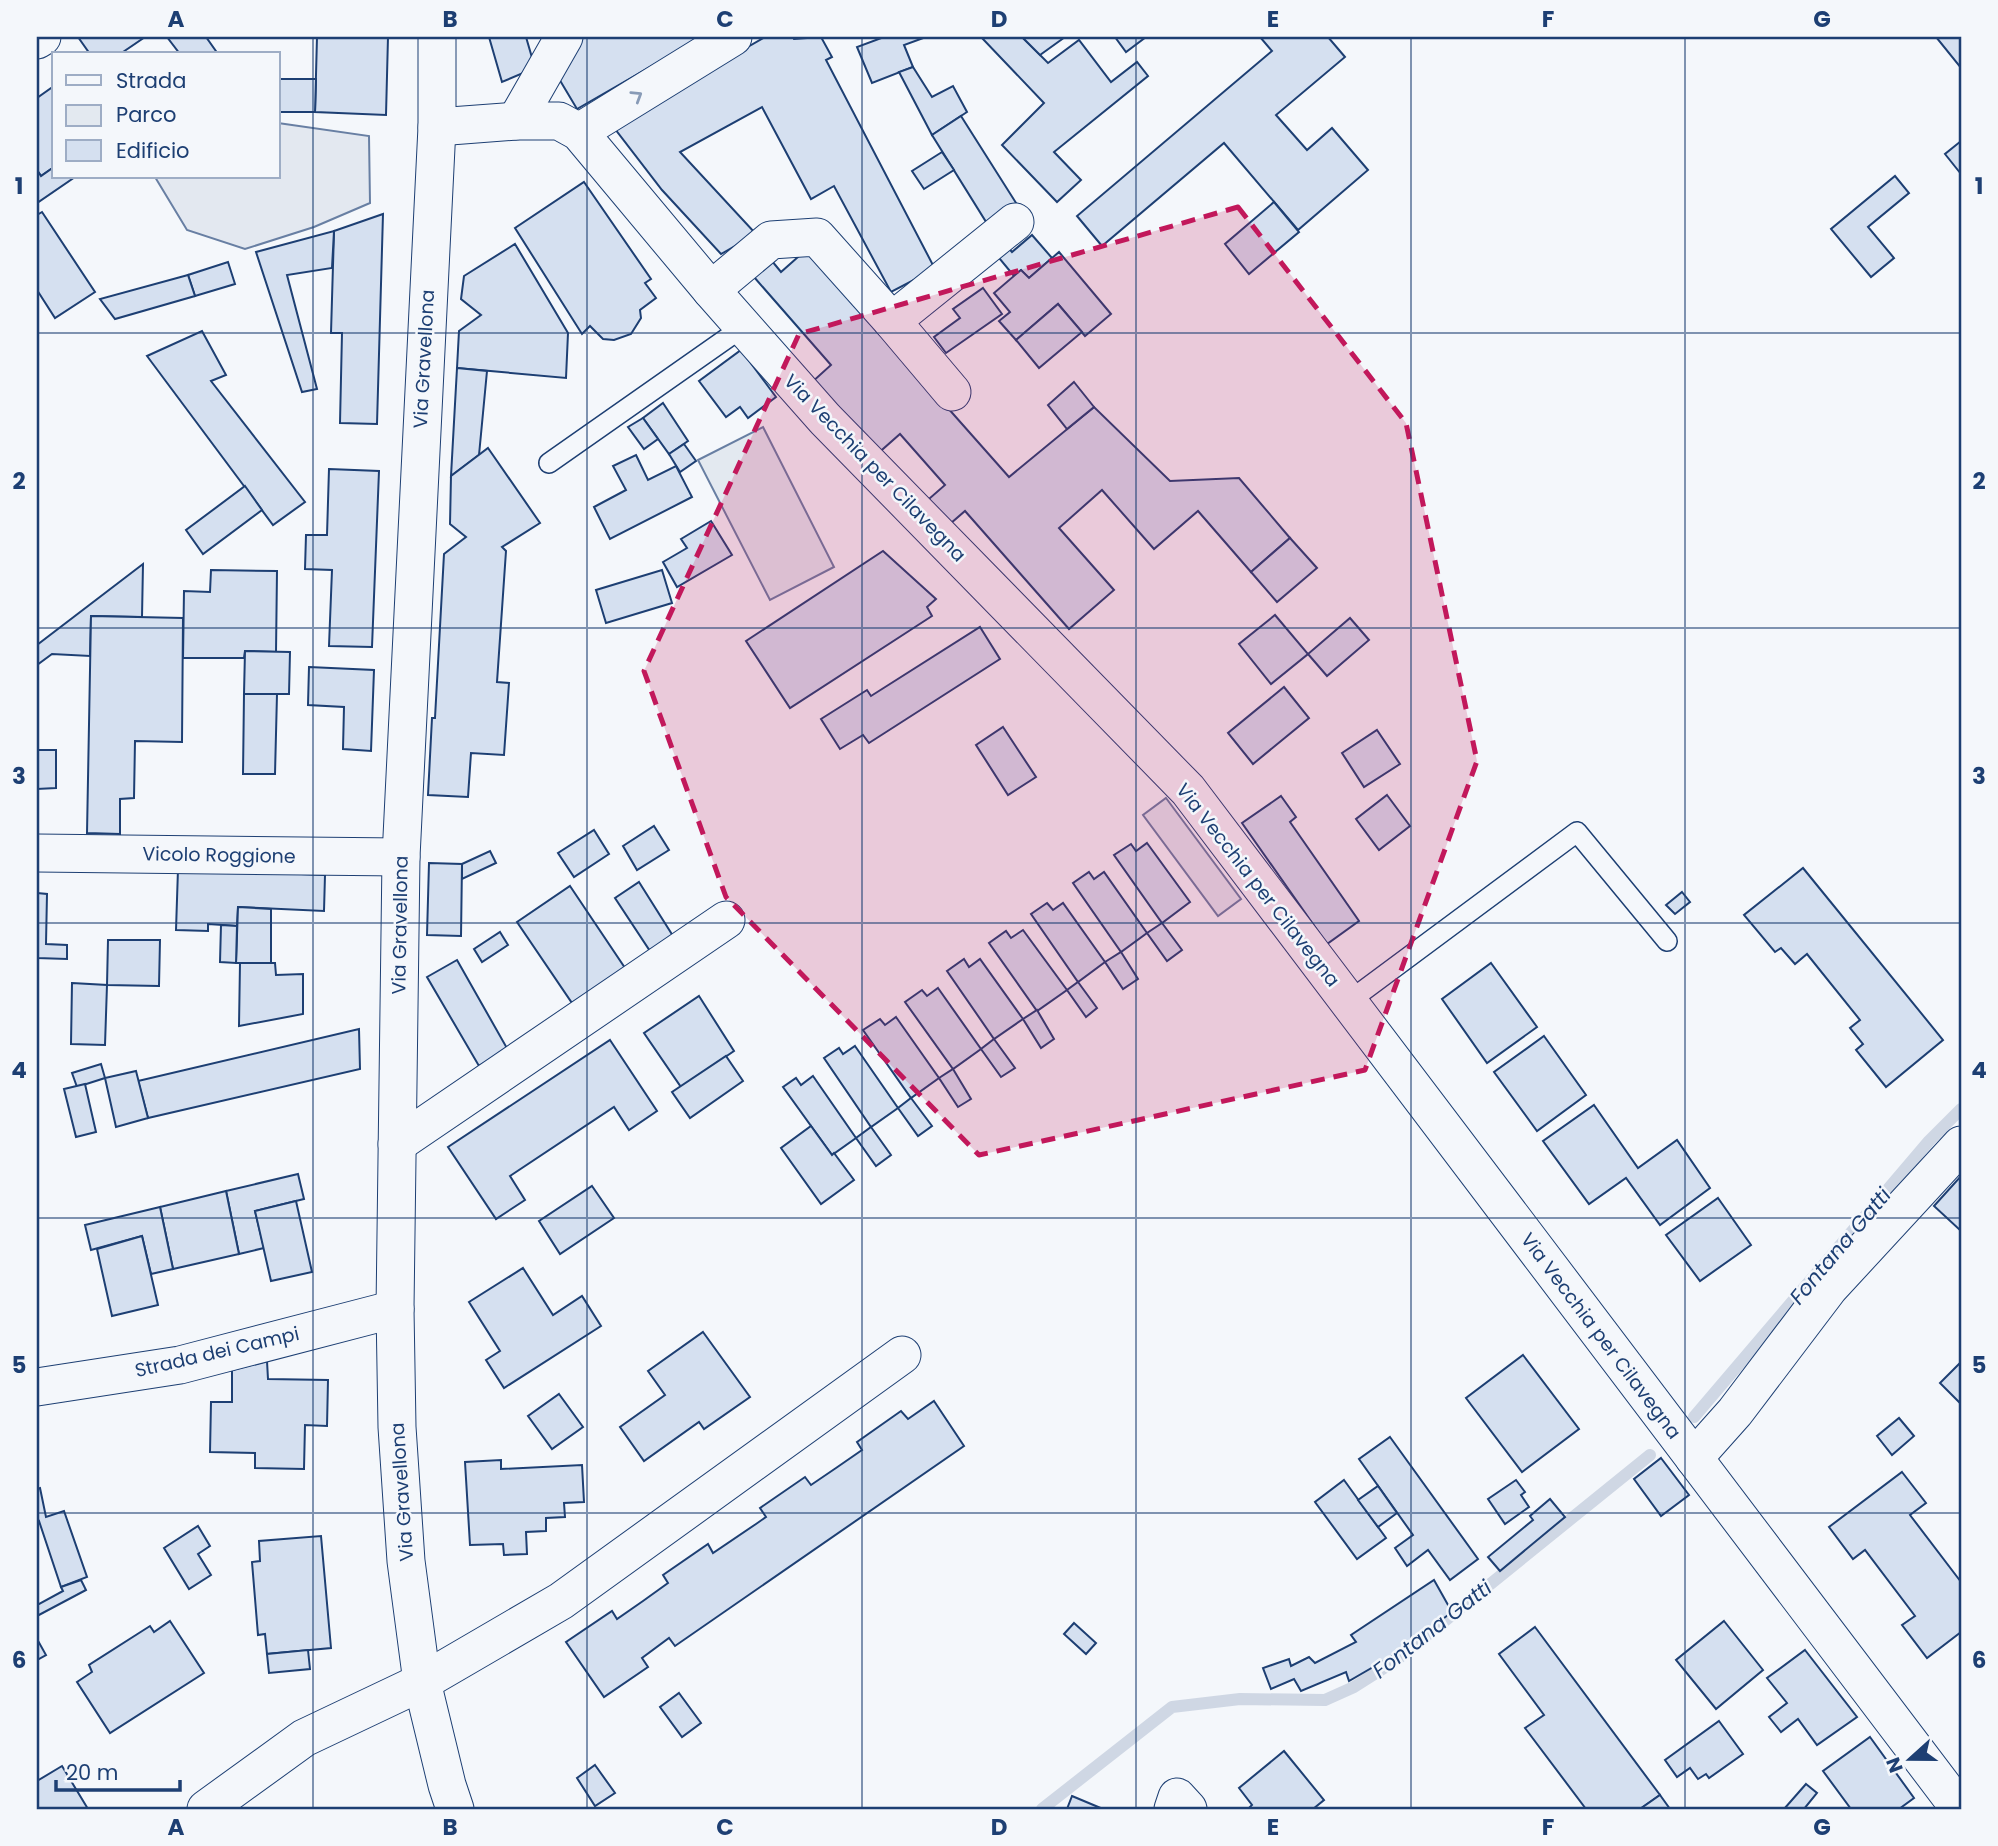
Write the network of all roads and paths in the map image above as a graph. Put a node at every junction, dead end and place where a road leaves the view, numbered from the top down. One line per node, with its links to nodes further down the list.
1 (42, 37): 5 (street)
2 (437, 37): 7 (street, Via Gravellona)
3 (564, 37): 6 (street)
4 (733, 37): 8 (street, one-way to 4)
5 (37, 40)
6 (516, 121): 7 (street); 8 (street)
7 (437, 127): 16 (street, Via Gravellona)
8 (579, 132): 10 (street, Via Vecchia per Cilavegna)
9 (1015, 222): 11 (street)
10 (711, 290): 11 (street); 12 (street, Via Vecchia per Cilavegna)
11 (892, 321): 13 (street)
12 (743, 327): 14 (lane); 19 (street, Via Vecchia per Cilavegna)
13 (952, 392)
14 (549, 463)
15 (37, 853): 16 (street, Vicolo Roggione)
16 (401, 857): 20 (street, Via Gravellona)
17 (726, 920): 20 (street)
18 (1667, 941): 19 (lane)
19 (1348, 1002): 25 (street, Via Vecchia per Cilavegna)
20 (397, 1144): 22 (street, Via Gravellona)
21 (1961, 1144): 25 (street)
22 (395, 1310): 24 (street, Strada dei Campi); 26 (street, Via Gravellona)
23 (902, 1355): 26 (street)
24 (37, 1387)
25 (1694, 1458): 27 (street, Via Vecchia per Cilavegna)
26 (422, 1682): 28 (street); 29 (street, Via Gravellona)
27 (1947, 1795)
28 (206, 1809)
29 (455, 1809)
30 (1172, 1809): 31 (street)
31 (1188, 1809)

